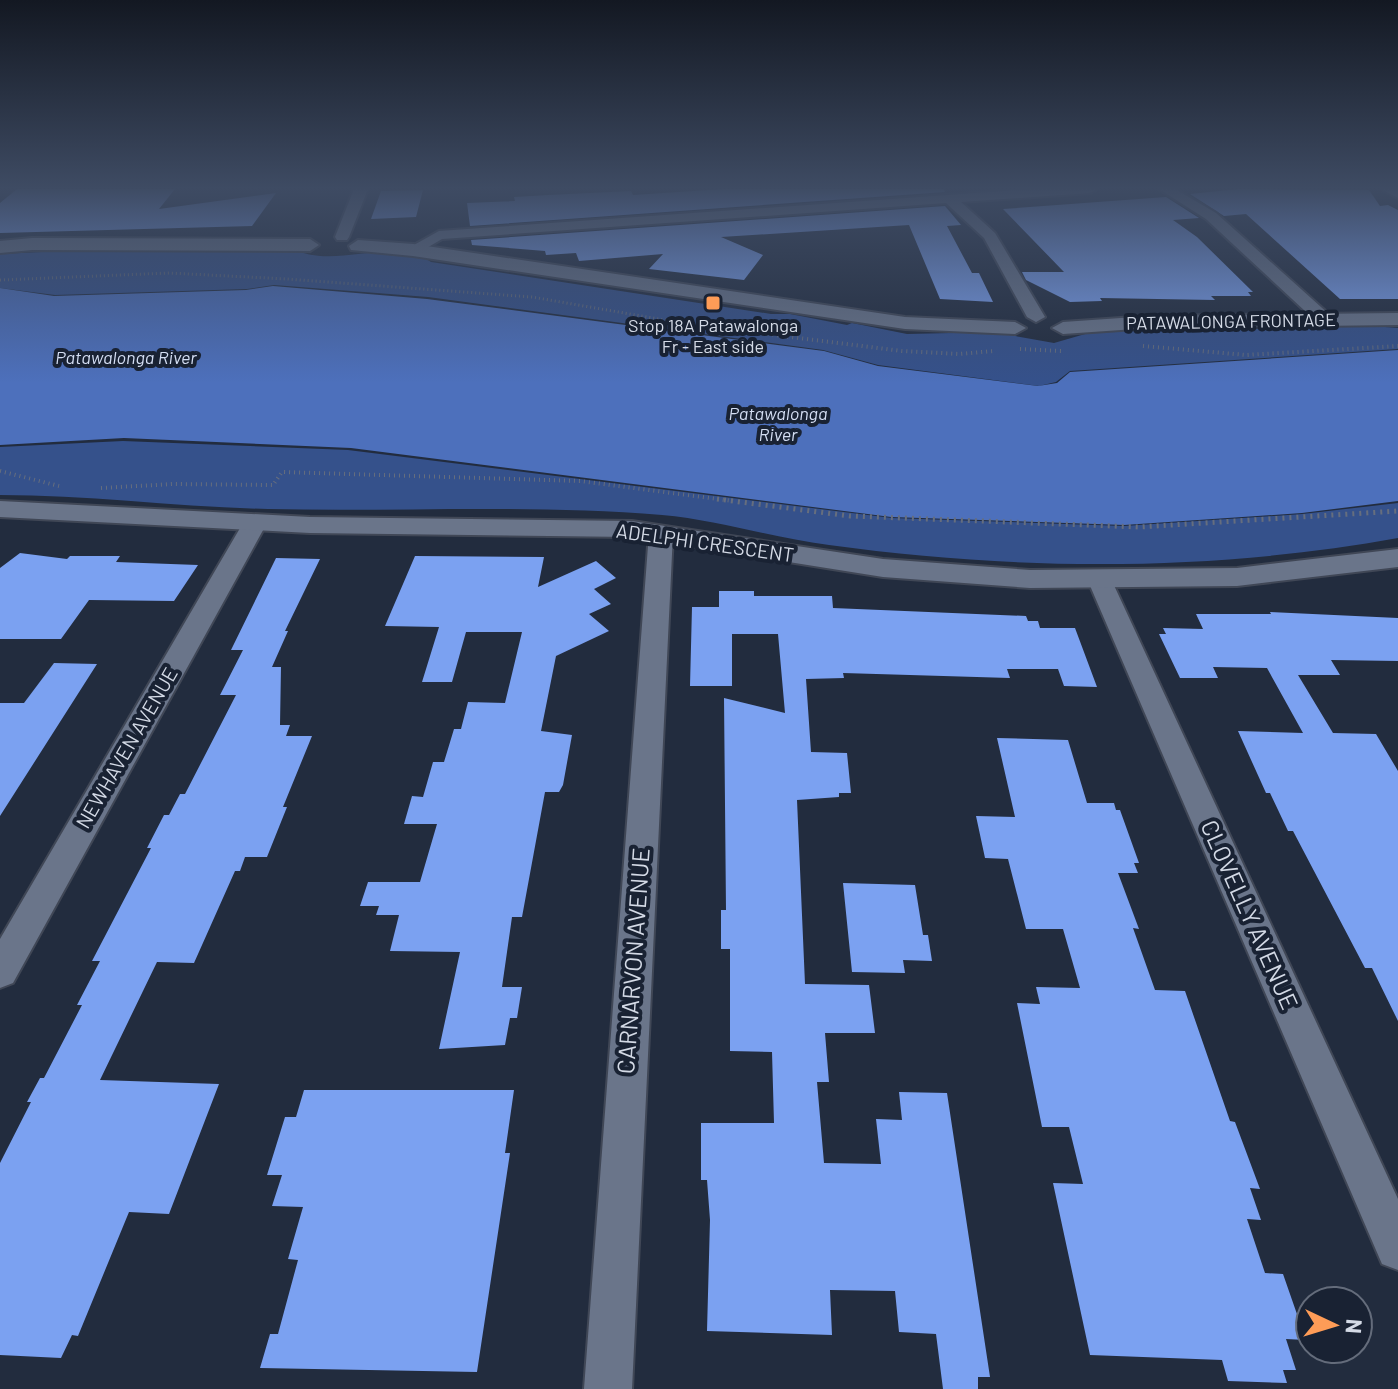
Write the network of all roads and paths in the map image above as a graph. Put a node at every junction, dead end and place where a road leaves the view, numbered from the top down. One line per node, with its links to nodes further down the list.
1 (438, 254): 9 (street)
2 (1000, 254): 5 (street)
3 (1252, 254): 7 (street)
4 (0, 280): 12 (path)
5 (1036, 317): 8 (street); 9 (street)
6 (1398, 319): 7 (street, PATAWALONGA FRONTAGE)
7 (1325, 320): 8 (street, PATAWALONGA FRONTAGE)
8 (1063, 328): 9 (street, PATAWALONGA FRONTAGE)
9 (1014, 339): 13 (path)
10 (1131, 345): 11 (path)
11 (1398, 346)
12 (1004, 350)
13 (1065, 351)
14 (0, 471): 15 (path)
15 (67, 487)
16 (92, 489): 18 (path)
17 (5, 509): 19 (street, ADELPHI CRESCENT)
18 (1398, 511)
19 (255, 523): 20 (street, ADELPHI CRESCENT); 23 (street, NEWHAVEN AVENUE)
20 (661, 533): 22 (street, ADELPHI CRESCENT); 25 (street, CARNARVON AVENUE)
21 (1398, 558): 22 (street, ADELPHI CRESCENT)
22 (1100, 581): 24 (street, CLOVELLY AVENUE)
23 (0, 972)
24 (1398, 1248)
25 (608, 1389)

